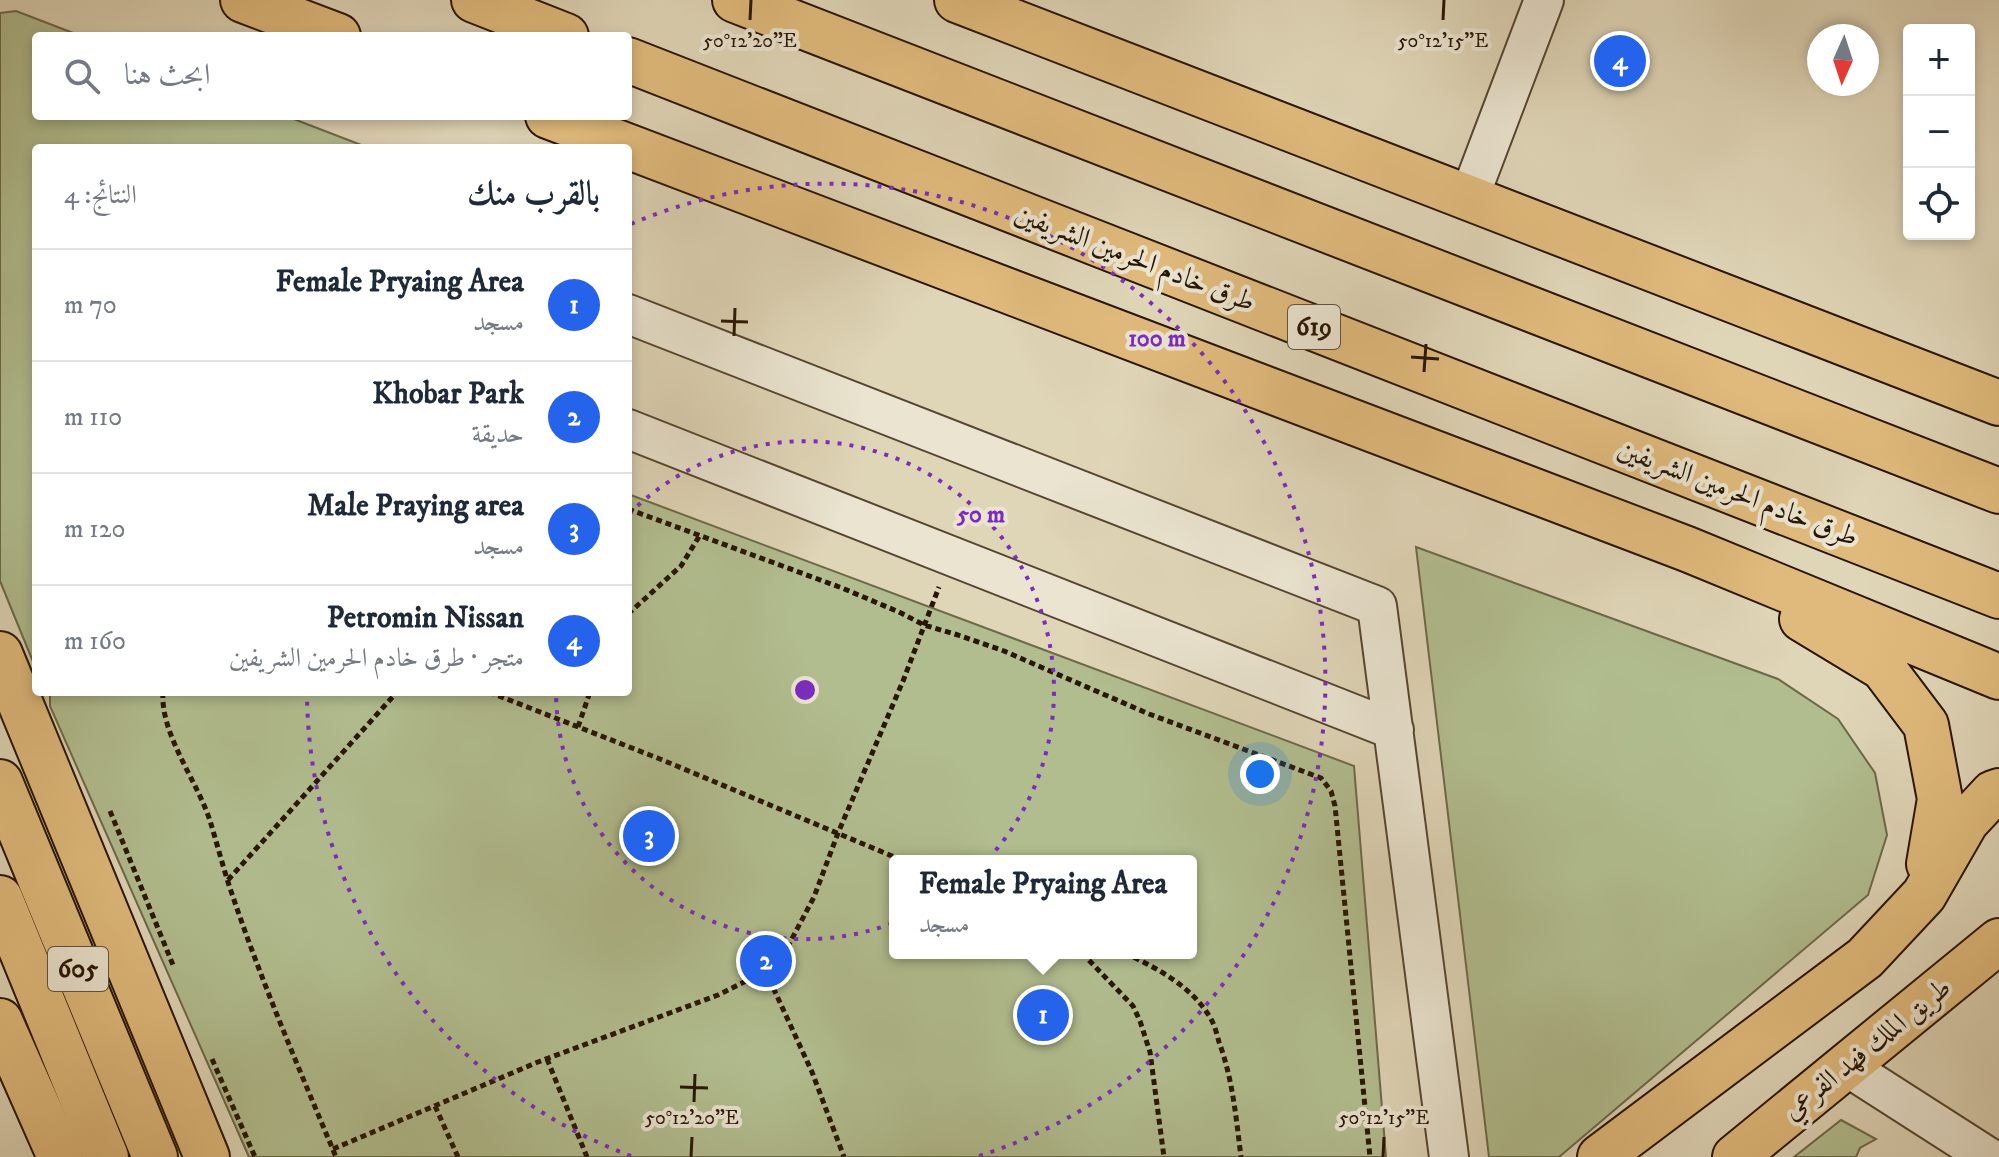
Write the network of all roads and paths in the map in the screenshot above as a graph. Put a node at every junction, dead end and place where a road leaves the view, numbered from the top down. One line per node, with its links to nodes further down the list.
1 (243, 0): 6 (main road)
2 (474, 0): 7 (main road)
3 (735, 0): 15 (main road)
4 (1544, 0): 12 (street)
5 (978, 4): 12 (main road)
6 (327, 32)
7 (556, 32)
8 (632, 62): 23 (main road, طرق خادم الحرمين الشريفين / 619)
9 (559, 120): 10 (main road)
10 (622, 144)
11 (632, 148): 21 (main road)
12 (1469, 198): 14 (main road)
13 (632, 316): 33 (street)
14 (1999, 403)
15 (1823, 423): 17 (main road); 18 (main road)
16 (632, 431): 22 (street)
17 (1999, 482)
18 (1999, 491)
19 (632, 510): 20 (path)
20 (700, 535): 24 (path); 25 (path)
21 (1687, 549): 27 (main road); 39 (main road)
22 (951, 556): 25 (path); 33 (street)
23 (1999, 596)
24 (632, 610)
25 (924, 625): 36 (path); 60 (path)
26 (17, 671): 53 (main road)
27 (1999, 677)
28 (163, 696): 38 (path)
29 (393, 696): 38 (path)
30 (499, 696): 32 (path)
31 (589, 696): 32 (path)
32 (578, 727): 36 (path)
33 (1394, 730): 61 (street)
34 (0, 782): 52 (main road, 605)
35 (1999, 791): 39 (main road)
36 (838, 833): 37 (path); 44 (path)
37 (890, 855)
38 (227, 880): 49 (path)
39 (1924, 895): 62 (main road)
40 (0, 898): 51 (main road, 605)
41 (1999, 941): 47 (main road, طريق الملك فهد الفرعي)
42 (1088, 959): 58 (path)
43 (1137, 959): 59 (path)
44 (765, 969): 46 (path); 57 (path)
45 (0, 1021): 50 (main road)
46 (547, 1059): 48 (path); 56 (path)
47 (1846, 1066): 63 (main road, طريق الملك فهد الفرعي); 64 (street)
48 (435, 1106): 49 (path); 55 (path)
49 (333, 1149): 54 (path)
50 (60, 1157)
51 (106, 1157)
52 (155, 1157)
53 (207, 1157)
54 (336, 1157)
55 (458, 1157)
56 (587, 1157)
57 (844, 1157)
58 (1164, 1157)
59 (1241, 1157)
60 (1370, 1157)
61 (1449, 1157)
62 (1600, 1157)
63 (1735, 1157)
64 (1988, 1157)

